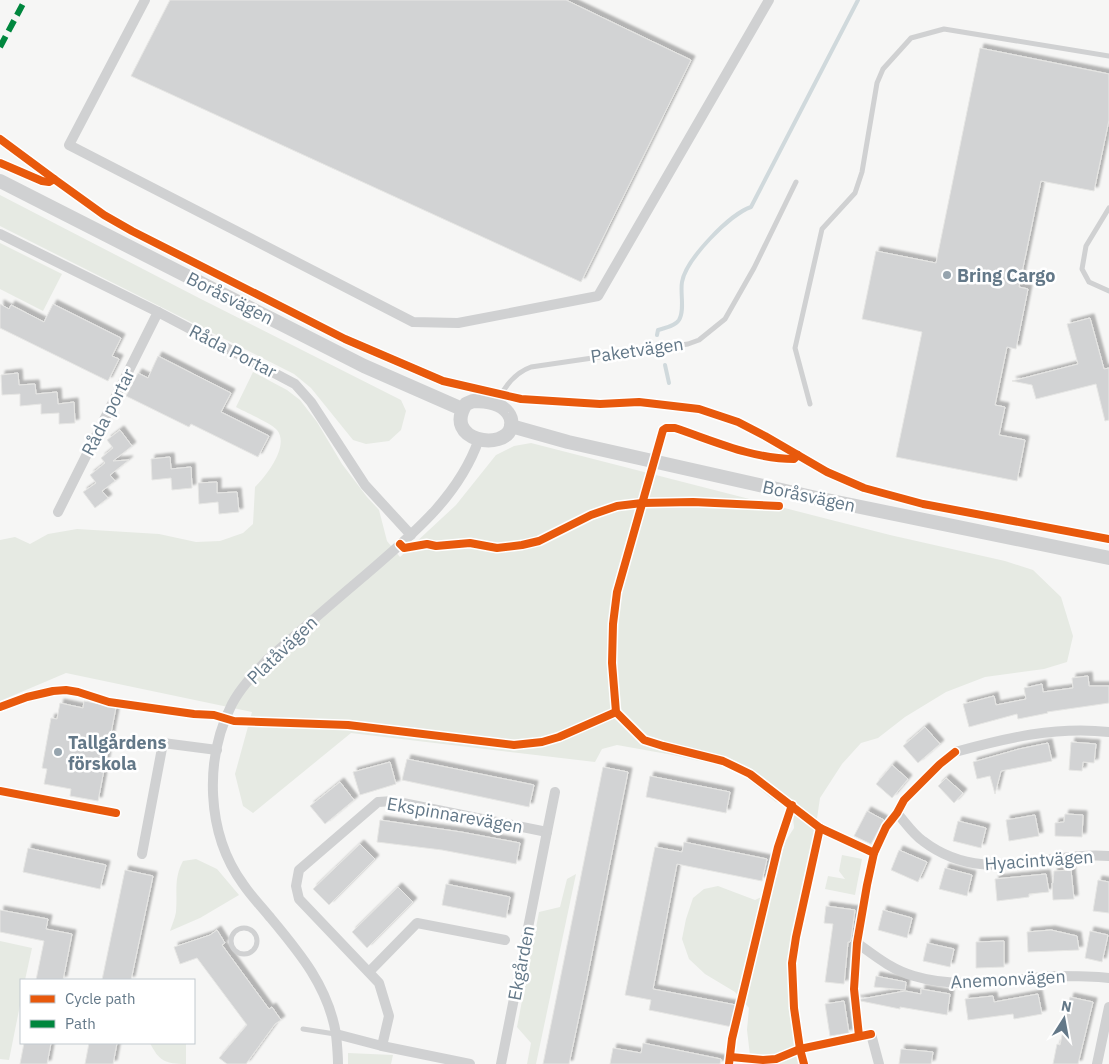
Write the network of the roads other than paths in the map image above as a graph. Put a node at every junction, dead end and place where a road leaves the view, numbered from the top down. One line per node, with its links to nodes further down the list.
1 (146, 0): 2 (street)
2 (770, 0)
3 (1109, 56): 10 (lane)
4 (0, 181): 12 (street, Boråsvägen)
5 (796, 182): 11 (lane, Paketvägen)
6 (1109, 208): 8 (lane)
7 (0, 234): 9 (street, Råda Portar)
8 (1109, 291)
9 (158, 312): 15 (street, Råda portar); 16 (street, Råda Portar)
10 (810, 404)
11 (496, 405): 12 (street); 13 (street)
12 (462, 409): 14 (street)
13 (511, 426): 14 (street); 17 (street, Boråsvägen)
14 (479, 439): 16 (street, Platåvägen)
15 (58, 512)
16 (411, 535): 19 (street, Platåvägen)
17 (1109, 558)
18 (1109, 732): 20 (street)
19 (216, 750): 24 (street); 33 (street, Platåvägen)
20 (955, 752)
21 (555, 792): 23 (street, Ekspinnarevägen)
22 (896, 813): 25 (street, Hyacintvägen)
23 (547, 832): 29 (street, Ekspinnarevägen); 38 (street, Ekgården)
24 (142, 854)
25 (1109, 856)
26 (505, 940): 29 (street)
27 (857, 943): 30 (street, Anemonvägen)
28 (235, 950): 28 (lane)
29 (369, 972): 35 (street, Ekspinnarevägen)
30 (1109, 978)
31 (1109, 1007): 40 (street)
32 (303, 1029): 33 (lane)
33 (336, 1034): 35 (street); 36 (street, Platåvägen)
34 (871, 1034): 39 (street)
35 (382, 1046): 37 (street)
36 (338, 1064)
37 (470, 1064)
38 (501, 1064)
39 (879, 1064)
40 (1097, 1064)

